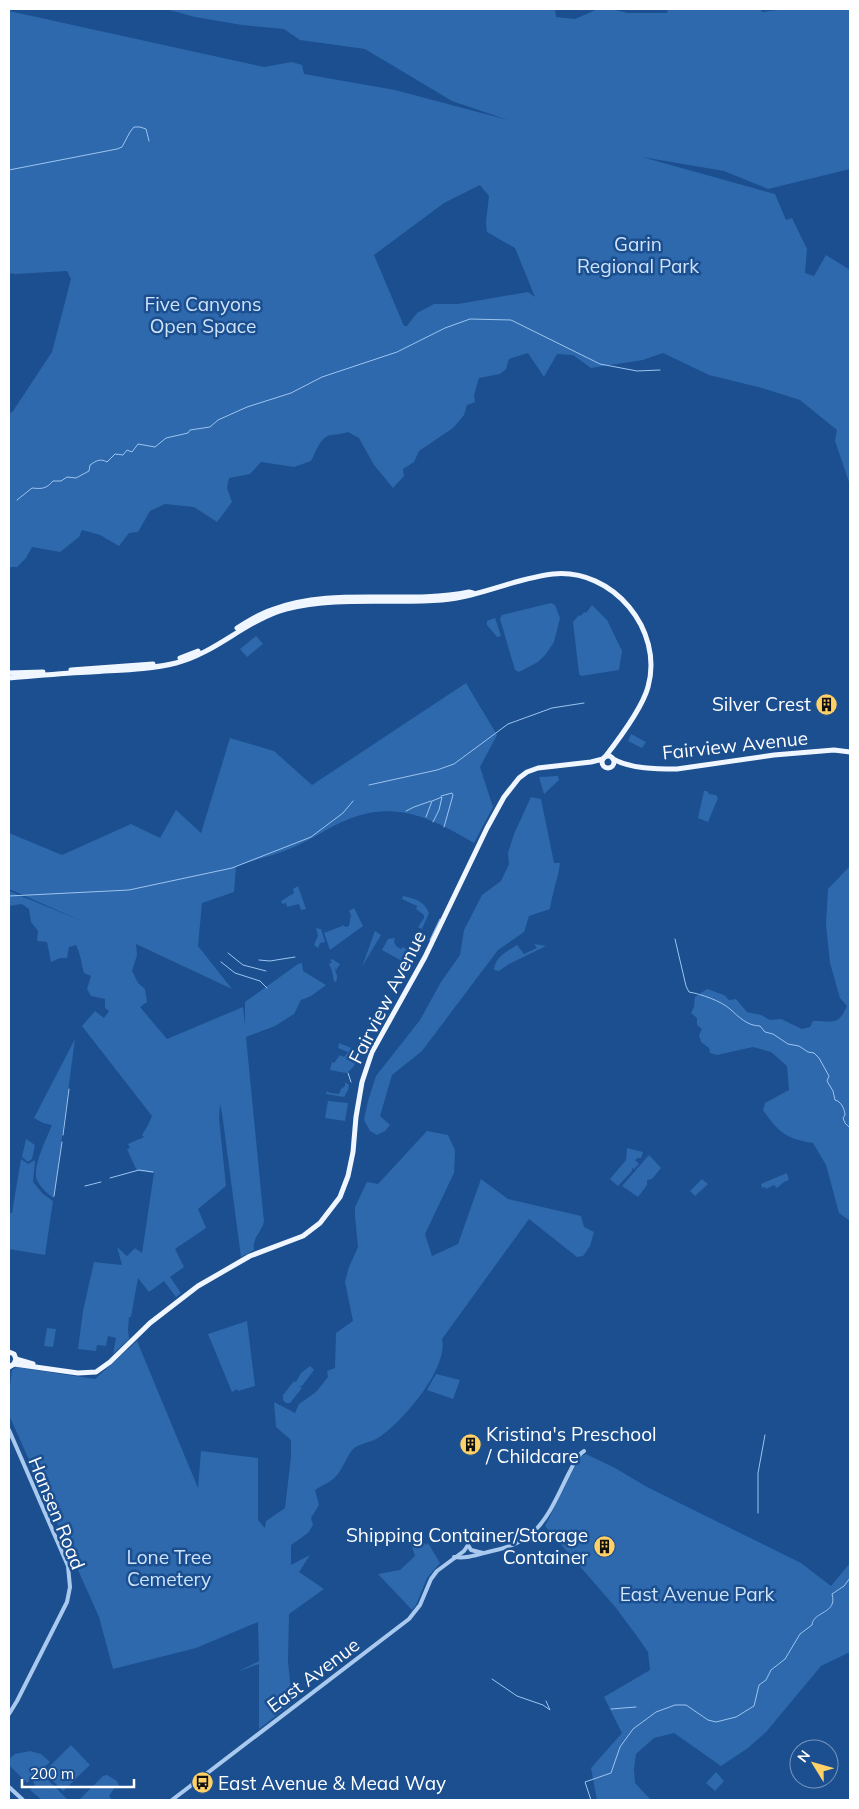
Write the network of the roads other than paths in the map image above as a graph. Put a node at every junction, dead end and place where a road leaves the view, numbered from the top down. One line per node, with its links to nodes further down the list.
1 (473, 594): 2 (main road); 3 (main road); 4 (main road)
2 (9, 673)
3 (9, 678)
4 (616, 743): 6 (main road); 7 (main road)
5 (850, 752): 9 (main road, Fairview Avenue)
6 (604, 758): 7 (main road, Fairview Avenue); 8 (main road, Fairview Avenue); 10 (main road)
7 (612, 758): 9 (main road, Fairview Avenue); 11 (main road)
8 (591, 762): 10 (main road, Fairview Avenue); 13 (main road, Fairview Avenue)
9 (623, 764): 11 (main road, Fairview Avenue)
10 (602, 765): 11 (main road, Fairview Avenue)
11 (612, 766)
12 (9, 1352): 13 (main road)
13 (11, 1365)
14 (9, 1430): 18 (street, Hansen Road)
15 (584, 1451): 16 (street)
16 (483, 1553): 17 (street); 17 (street, East Avenue)
17 (454, 1558): 21 (street, East Avenue)
18 (9, 1714)
19 (9, 1787): 20 (street)
20 (23, 1800)
21 (172, 1800)

